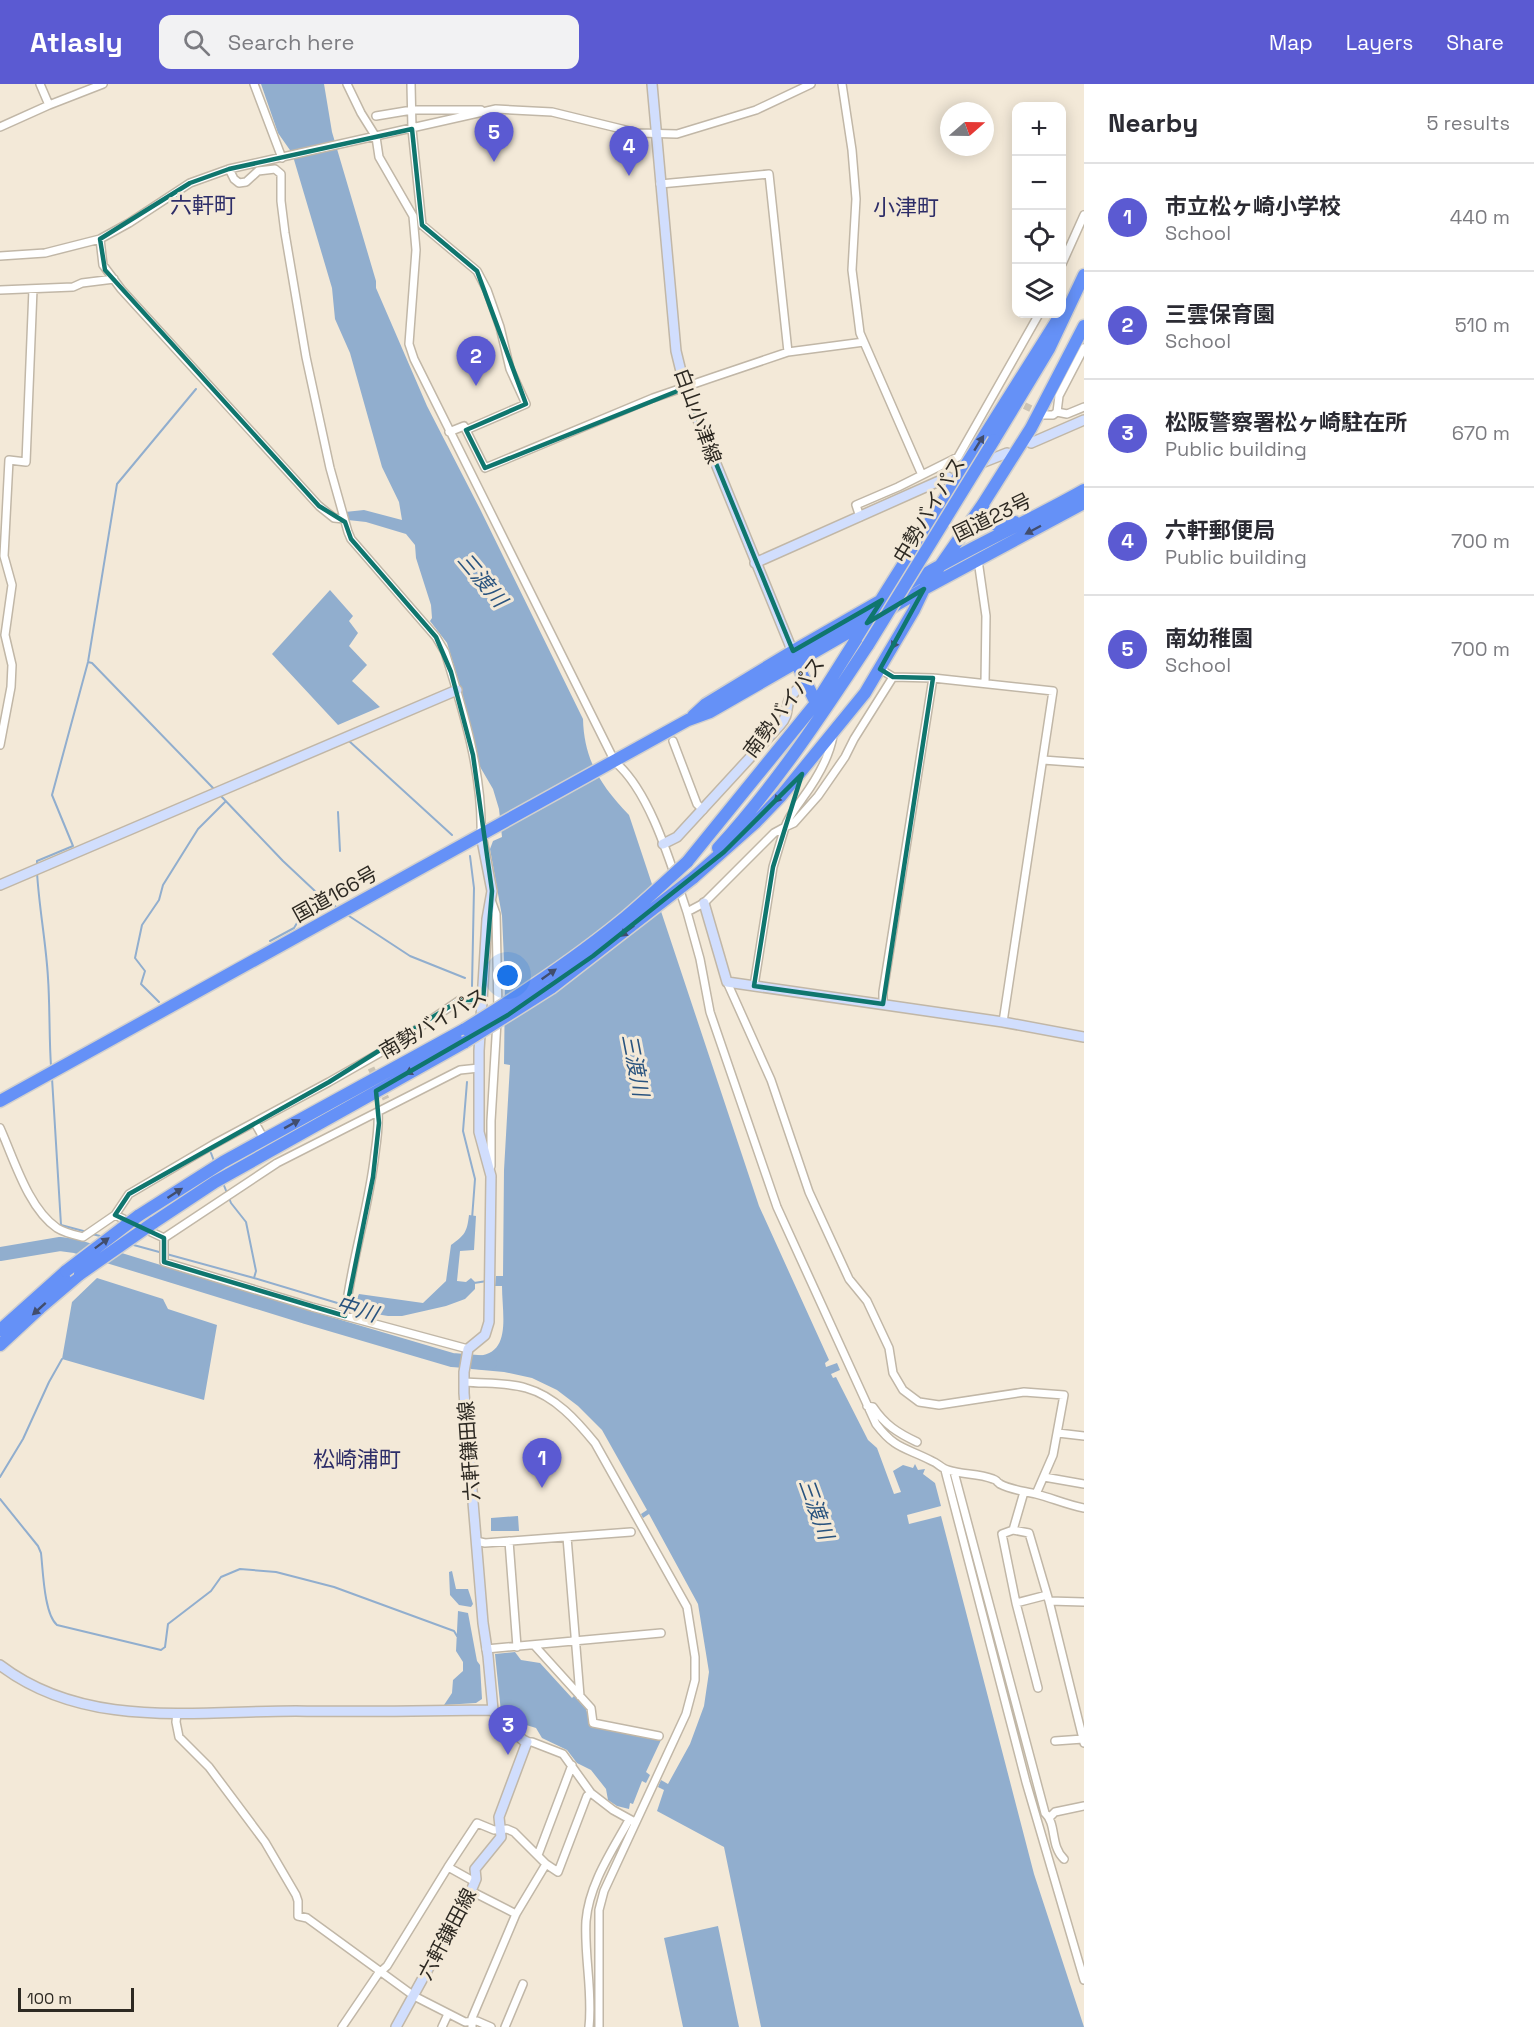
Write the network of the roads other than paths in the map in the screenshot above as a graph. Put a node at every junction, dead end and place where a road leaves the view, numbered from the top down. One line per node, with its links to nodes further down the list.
1 (40, 84): 9 (street)
2 (103, 84): 9 (street)
3 (254, 84): 17 (street)
4 (347, 84): 16 (street)
5 (411, 84): 11 (street)
6 (652, 84): 15 (street, 白山小津線)
7 (811, 84): 15 (street)
8 (842, 84): 32 (street)
9 (49, 105): 13 (street)
10 (496, 109): 11 (street); 14 (street); 15 (street)
11 (412, 111): 12 (street); 14 (street)
12 (376, 116)
13 (0, 127)
14 (412, 129): 16 (street); 42 (street)
15 (655, 134): 19 (street, 白山小津線)
16 (376, 137): 17 (street); 43 (street)
17 (284, 157): 18 (street)
18 (229, 169): 21 (street); 54 (street)
19 (660, 184): 34 (street); 35 (street, 白山小津線)
20 (1084, 215): 22 (street)
21 (100, 239): 23 (street); 25 (street)
22 (1066, 255)
23 (0, 256)
24 (1083, 278): 28 (highway, 南勢バイパス); 82 (highway, 中勢バイパス, bridge)
25 (114, 279): 26 (street); 54 (street)
26 (33, 289): 27 (street); 74 (street)
27 (0, 290)
28 (1066, 305)
29 (1037, 318): 36 (street)
30 (1058, 318): 60 (highway, 南勢バイパス, one-way to 30)
31 (1084, 326): 51 (highway)
32 (864, 342): 34 (street); 47 (street)
33 (1084, 348): 39 (street)
34 (788, 352): 35 (street)
35 (685, 388): 42 (street); 56 (street, 白山小津線)
36 (995, 392): 37 (street); 47 (street)
37 (1005, 396)
38 (1084, 407): 39 (street)
39 (1057, 412): 40 (street)
40 (1044, 415)
41 (1084, 420): 44 (street)
42 (466, 430): 43 (street)
43 (450, 432): 76 (street)
44 (1030, 443)
45 (1007, 453): 46 (street)
46 (975, 466)
47 (922, 475): 53 (street)
48 (948, 477): 53 (street)
49 (1084, 490): 52 (highway, 国道23号)
50 (1084, 503): 55 (highway, 国道23号, one-way to 55)
51 (983, 504): 52 (highway); 57 (highway)
52 (1052, 508): 57 (highway, 国道23号)
53 (861, 517): 56 (street)
54 (344, 519): 69 (street)
55 (978, 560): 58 (highway, 国道23号); 68 (street)
56 (755, 563): 63 (street, 白山小津線)
57 (940, 564): 59 (highway); 60 (highway, 国道23号)
58 (964, 567): 59 (highway, 国道23号); 61 (highway)
59 (924, 589): 61 (highway); 62 (highway, 国道23号)
60 (882, 600): 62 (highway, 南勢バイパス); 63 (highway, 国道23号)
61 (914, 610): 64 (highway, one-way to 64)
62 (867, 623): 63 (highway, 国道23号); 71 (highway, 南勢バイパス)
63 (794, 657): 66 (highway); 76 (highway, 国道166号)
64 (880, 669): 65 (street); 72 (highway)
65 (893, 676): 67 (street); 79 (street)
66 (803, 678): 70 (street); 71 (highway)
67 (933, 678): 68 (street); 91 (street)
68 (985, 683): 75 (street)
69 (457, 690): 80 (street); 83 (street)
70 (794, 694): 71 (street); 78 (street)
71 (815, 700): 82 (highway, 南勢バイパス)
72 (834, 731): 79 (street); 82 (highway, one-way to 82)
73 (673, 741): 78 (street)
74 (0, 745)
75 (1043, 760): 77 (street); 92 (street)
76 (615, 762): 80 (highway, 国道166号); 81 (street)
77 (1084, 763)
78 (703, 810): 81 (street)
79 (785, 827): 86 (street); 89 (street)
80 (481, 835): 85 (street); 97 (highway, 国道166号)
81 (663, 844): 87 (street)
82 (691, 871): 84 (highway, 中勢バイパス, bridge); 101 (highway, 南勢バイパス, one-way to 82, bridge)
83 (0, 885)
84 (672, 894): 101 (highway, 南勢バイパス, one-way to 101, bridge)
85 (491, 900): 90 (street); 104 (street)
86 (704, 903): 87 (street); 88 (street)
87 (687, 912): 112 (street)
88 (727, 982): 89 (street); 113 (street)
89 (754, 986): 91 (street)
90 (483, 999): 94 (street); 96 (street)
91 (883, 1004): 92 (street)
92 (1003, 1022): 93 (street)
93 (1084, 1037)
94 (367, 1060): 95 (street); 99 (street)
95 (371, 1068)
96 (479, 1068): 98 (street); 104 (street)
97 (0, 1101)
98 (378, 1112): 102 (street); 107 (street)
99 (255, 1123): 101 (street); 105 (street)
100 (0, 1128): 105 (street)
101 (267, 1145): 102 (street); 103 (highway, 南勢バイパス); 103 (highway, 南勢バイパス)
102 (277, 1163): 106 (street)
103 (213, 1176): 108 (highway, 南勢バイパス, one-way to 103, bridge); 109 (highway, 南勢バイパス, one-way to 109, bridge)
104 (491, 1176): 110 (street)
105 (115, 1215): 106 (street)
106 (164, 1238): 107 (street)
107 (346, 1309): 110 (street)
108 (0, 1330)
109 (0, 1345)
110 (468, 1349): 111 (street, 六軒鎌田線)
111 (465, 1377): 126 (street, 六軒鎌田線); 149 (street)
112 (867, 1406): 115 (street); 116 (street)
113 (1058, 1433): 114 (street); 118 (street)
114 (1084, 1436)
115 (917, 1442)
116 (945, 1470): 117 (street); 158 (street)
117 (954, 1472): 120 (street); 148 (street)
118 (1044, 1477): 119 (street); 121 (street)
119 (1084, 1484)
120 (1024, 1492): 121 (street); 123 (street)
121 (1036, 1492): 122 (street)
122 (1084, 1508)
123 (1013, 1530): 128 (street); 130 (street)
124 (631, 1532): 125 (street)
125 (567, 1537): 127 (street); 132 (street)
126 (476, 1541): 127 (street); 135 (street, 六軒鎌田線)
127 (509, 1541): 134 (street)
128 (1048, 1598): 129 (street); 130 (street); 143 (street)
129 (1084, 1602)
130 (1016, 1603): 137 (street)
131 (661, 1633): 132 (street)
132 (576, 1641): 133 (street); 138 (street)
133 (534, 1646): 134 (street); 138 (street)
134 (517, 1647): 135 (street)
135 (487, 1653): 139 (street, 六軒鎌田線)
136 (0, 1665): 140 (street)
137 (1038, 1688)
138 (580, 1696): 141 (street)
139 (493, 1706): 140 (street); 144 (street)
140 (177, 1713): 157 (street)
141 (659, 1736)
142 (1055, 1741): 143 (street)
143 (1084, 1741)
144 (527, 1742): 145 (street); 150 (street, 六軒鎌田線)
145 (572, 1765): 146 (street); 151 (street)
146 (591, 1793): 149 (street); 153 (street)
147 (1084, 1806): 148 (street)
148 (1050, 1817): 152 (street)
149 (632, 1821): 168 (street); 169 (street)
150 (501, 1829): 151 (street); 154 (street); 155 (street, 六軒鎌田線)
151 (538, 1855): 153 (street)
152 (1064, 1859)
153 (546, 1864): 156 (street)
154 (448, 1867): 155 (street); 157 (street)
155 (473, 1887): 156 (street); 160 (street, 六軒鎌田線)
156 (516, 1914): 162 (street)
157 (382, 1972): 160 (street); 163 (street)
158 (1084, 1980)
159 (523, 1984): 167 (street)
160 (414, 1995): 161 (street); 164 (street, 六軒鎌田線)
161 (448, 2014): 162 (street); 165 (street)
162 (472, 2024): 166 (street)
163 (342, 2027)
164 (396, 2027)
165 (442, 2027)
166 (491, 2027)
167 (505, 2027)
168 (590, 2027)
169 (599, 2027)

